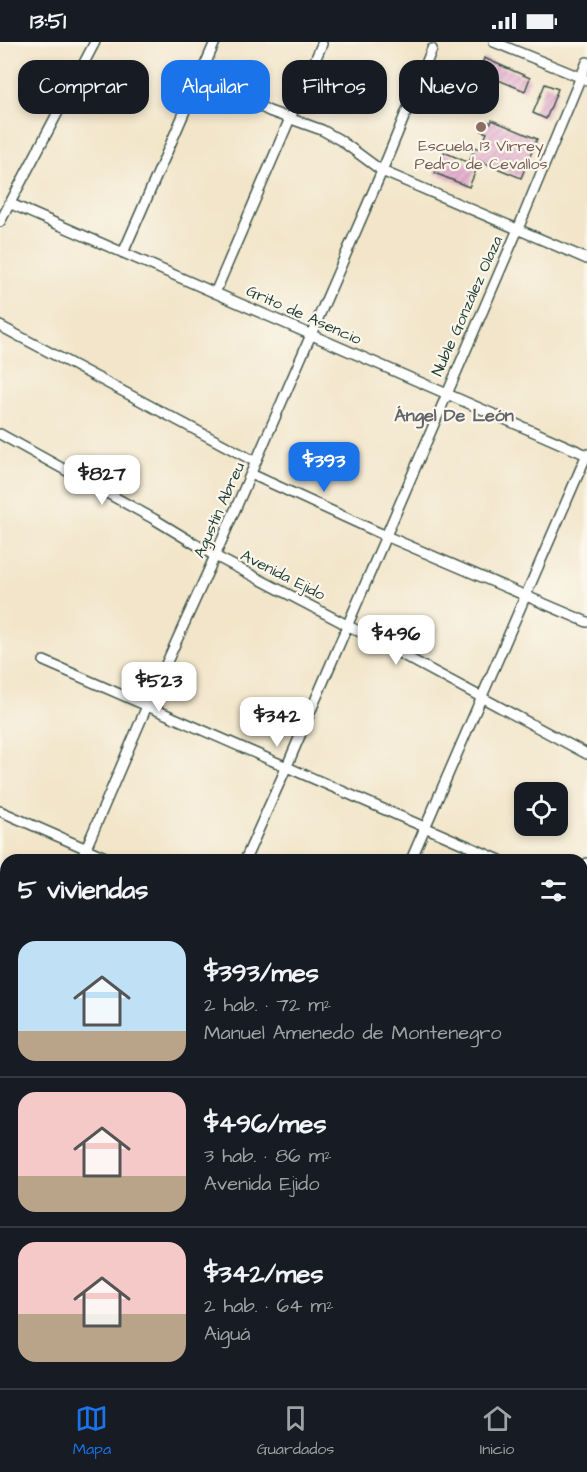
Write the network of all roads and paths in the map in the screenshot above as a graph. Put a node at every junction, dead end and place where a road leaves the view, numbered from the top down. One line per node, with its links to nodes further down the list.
1 (95, 42): 13 (street)
2 (215, 42): 6 (street)
3 (494, 42): 8 (street)
4 (322, 44): 11 (street)
5 (432, 49): 12 (street, Agustín Abreu)
6 (207, 60)
7 (587, 62): 8 (street, Nuble González Olaza)
8 (584, 79): 15 (street, Nuble González Olaza)
9 (270, 111): 11 (street)
10 (184, 114): 16 (street)
11 (290, 118): 12 (street); 18 (street)
12 (382, 171): 15 (street); 20 (street, Agustín Abreu)
13 (9, 203): 14 (street); 16 (street, Grito de Asencio)
14 (0, 222)
15 (518, 229): 17 (street); 21 (street, Nuble González Olaza)
16 (123, 253): 18 (street, Grito de Asencio)
17 (587, 259)
18 (215, 293): 20 (street, Grito de Asencio)
19 (0, 326): 24 (street)
20 (311, 335): 21 (street, Grito de Asencio); 24 (street, Agustín Abreu)
21 (446, 393): 23 (street, Grito de Asencio); 26 (street, Nuble González Olaza)
22 (0, 434): 27 (street, Avenida Ejido)
23 (587, 454): 28 (street)
24 (256, 462): 25 (street, Agustín Abreu)
25 (251, 474): 26 (street); 27 (street, Agustín Abreu)
26 (386, 536): 28 (street); 30 (street, Nuble González Olaza)
27 (215, 556): 30 (street, Avenida Ejido); 33 (street, Agustín Abreu)
28 (526, 596): 29 (street); 32 (street)
29 (587, 622)
30 (347, 625): 32 (street, Avenida Ejido); 35 (street, Nuble González Olaza)
31 (44, 661): 33 (street)
32 (483, 697): 34 (street, Avenida Ejido); 37 (street)
33 (147, 706): 35 (street); 38 (street, Agustín Abreu)
34 (587, 754)
35 (286, 766): 37 (street); 41 (street, Nuble González Olaza)
36 (0, 811): 38 (street)
37 (426, 827): 42 (street); 43 (street)
38 (85, 849): 39 (street, Agustín Abreu); 40 (street)
39 (83, 854)
40 (97, 854)
41 (248, 854)
42 (414, 854)
43 (487, 854)

